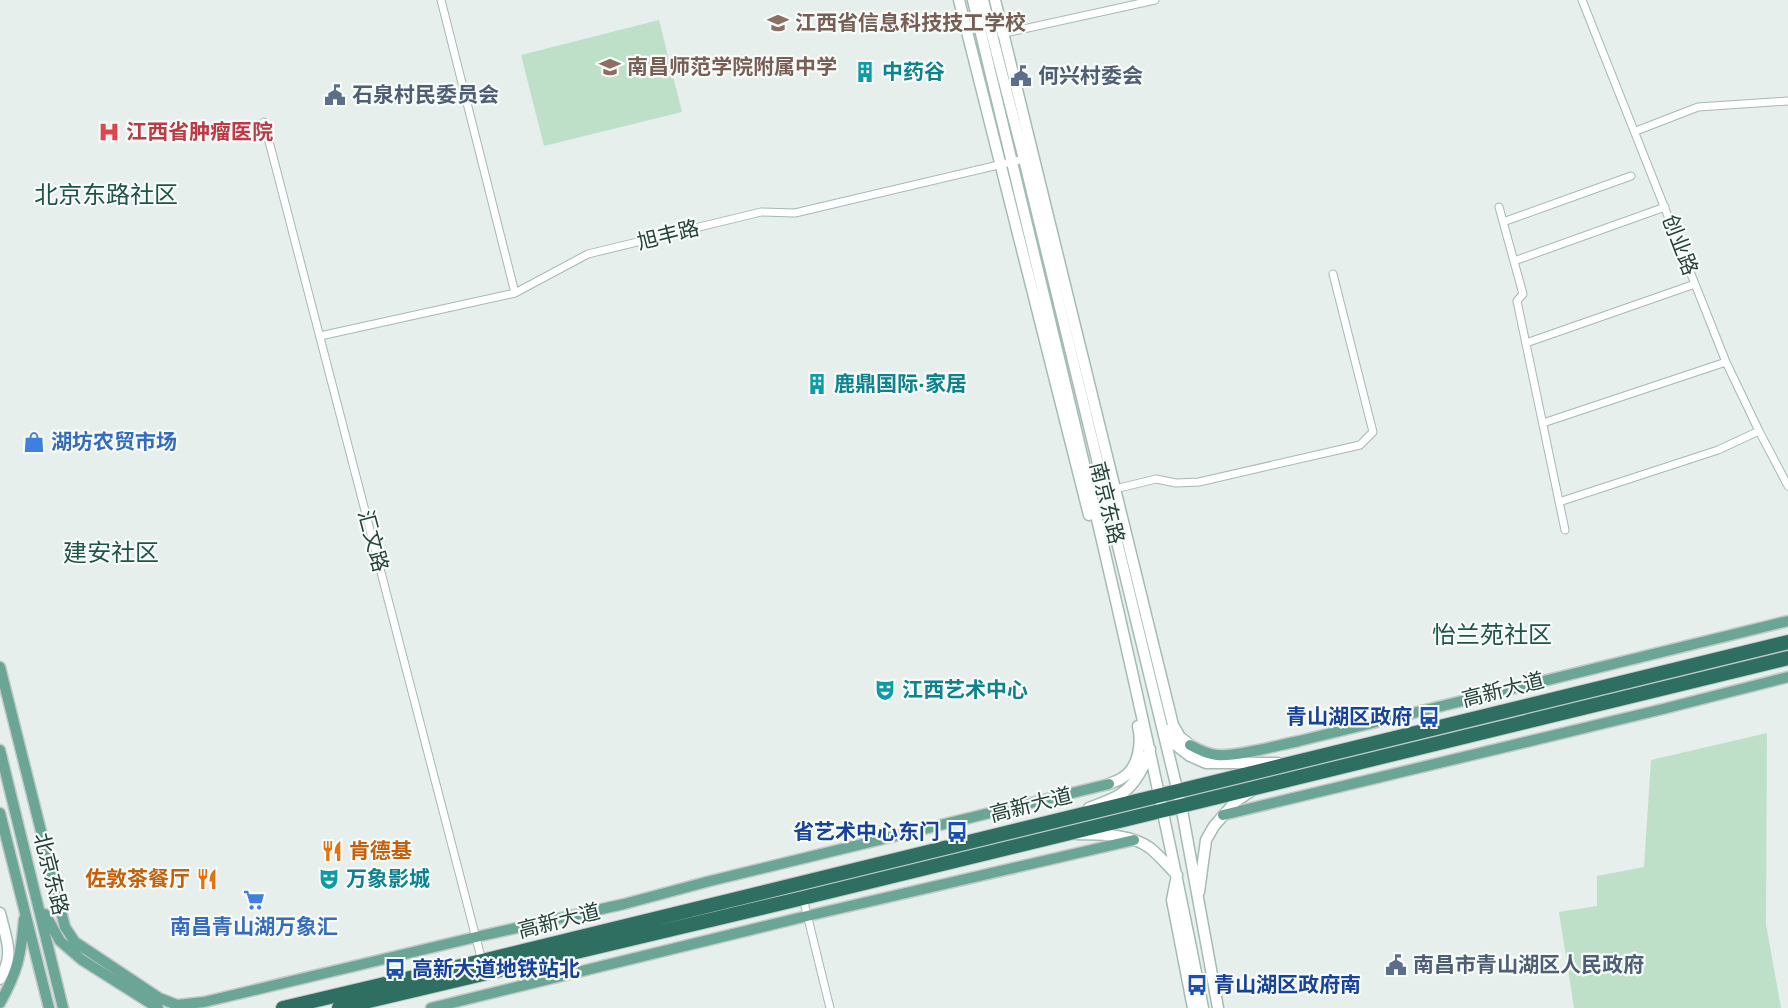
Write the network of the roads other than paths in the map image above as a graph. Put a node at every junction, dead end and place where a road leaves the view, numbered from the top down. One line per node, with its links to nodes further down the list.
1 (441, 0): 22 (street)
2 (959, 0): 14 (main road)
3 (973, 0): 13 (main road, 南京东路)
4 (984, 0): 8 (main road, 南京东路)
5 (995, 0): 8 (main road)
6 (1155, 0): 8 (street)
7 (1582, 0): 11 (street, 创业路)
8 (998, 35): 12 (main road, 南京东路); 29 (main road)
9 (1788, 101): 11 (street)
10 (264, 122): 23 (street, 汇文路)
11 (1636, 131): 17 (street, 创业路)
12 (1024, 159): 13 (street, 旭丰路); 37 (main road, 南京东路)
13 (1012, 162): 14 (street, 旭丰路); 40 (main road, 南京东路)
14 (999, 165): 22 (street, 旭丰路); 59 (main road)
15 (1631, 176): 18 (street)
16 (1499, 207): 18 (street)
17 (1665, 207): 19 (street); 21 (street, 创业路)
18 (1503, 222): 19 (street)
19 (1514, 261): 24 (street)
20 (1333, 274): 29 (street)
21 (1695, 284): 24 (street); 25 (street, 创业路)
22 (514, 293): 23 (street, 旭丰路)
23 (320, 336): 59 (street, 汇文路)
24 (1526, 343): 26 (street)
25 (1726, 362): 26 (street); 27 (street, 创业路)
26 (1543, 423): 30 (street)
27 (1760, 431): 28 (street, 创业路); 30 (street)
28 (1788, 486)
29 (1115, 489): 33 (main road)
30 (1559, 502): 31 (street)
31 (1565, 530)
32 (1788, 621): 33 (main road)
33 (1148, 626): 37 (street)
34 (1788, 642): 42 (highway, 高新大道)
35 (1788, 658): 43 (highway, 高新大道)
36 (0, 667): 59 (main road)
37 (1149, 675): 39 (main road, 南京东路)
38 (1788, 677): 47 (main road)
39 (1157, 707): 42 (main road); 44 (main road, 南京东路)
40 (1150, 749): 45 (main road, 南京东路); 48 (main road)
41 (0, 750): 54 (main road, 北京东路)
42 (1293, 762): 44 (highway, 高新大道)
43 (1258, 786): 44 (highway, 高新大道); 47 (main road)
44 (1179, 798): 45 (highway, 高新大道); 53 (main road, 南京东路)
45 (1162, 802): 48 (highway, 高新大道); 49 (highway, 高新大道); 51 (main road, 南京东路)
46 (0, 813): 55 (main road, 北京东路)
47 (1224, 815): 53 (main road)
48 (1064, 819): 60 (highway, 高新大道)
49 (1068, 834): 50 (main road); 52 (highway, 高新大道)
50 (1134, 840): 51 (main road); 57 (main road)
51 (1177, 875): 70 (main road); 71 (main road, 南京东路)
52 (803, 898): 57 (street); 67 (highway, 高新大道)
53 (1198, 898): 72 (main road, 南京东路)
54 (39, 904): 64 (main road, 北京东路); 65 (main road)
55 (24, 910): 62 (main road); 63 (main road, 北京东路)
56 (0, 913): 58 (main road)
57 (807, 916): 68 (main road); 69 (street)
58 (2, 931): 61 (main road)
59 (476, 937): 60 (street, 汇文路)
60 (482, 961): 66 (highway, 高新大道)
61 (0, 979)
62 (0, 1003)
63 (49, 1008)
64 (63, 1008)
65 (158, 1008)
66 (283, 1008)
67 (339, 1008)
68 (431, 1008)
69 (830, 1008)
70 (1193, 1008)
71 (1203, 1008)
72 (1218, 1008)

